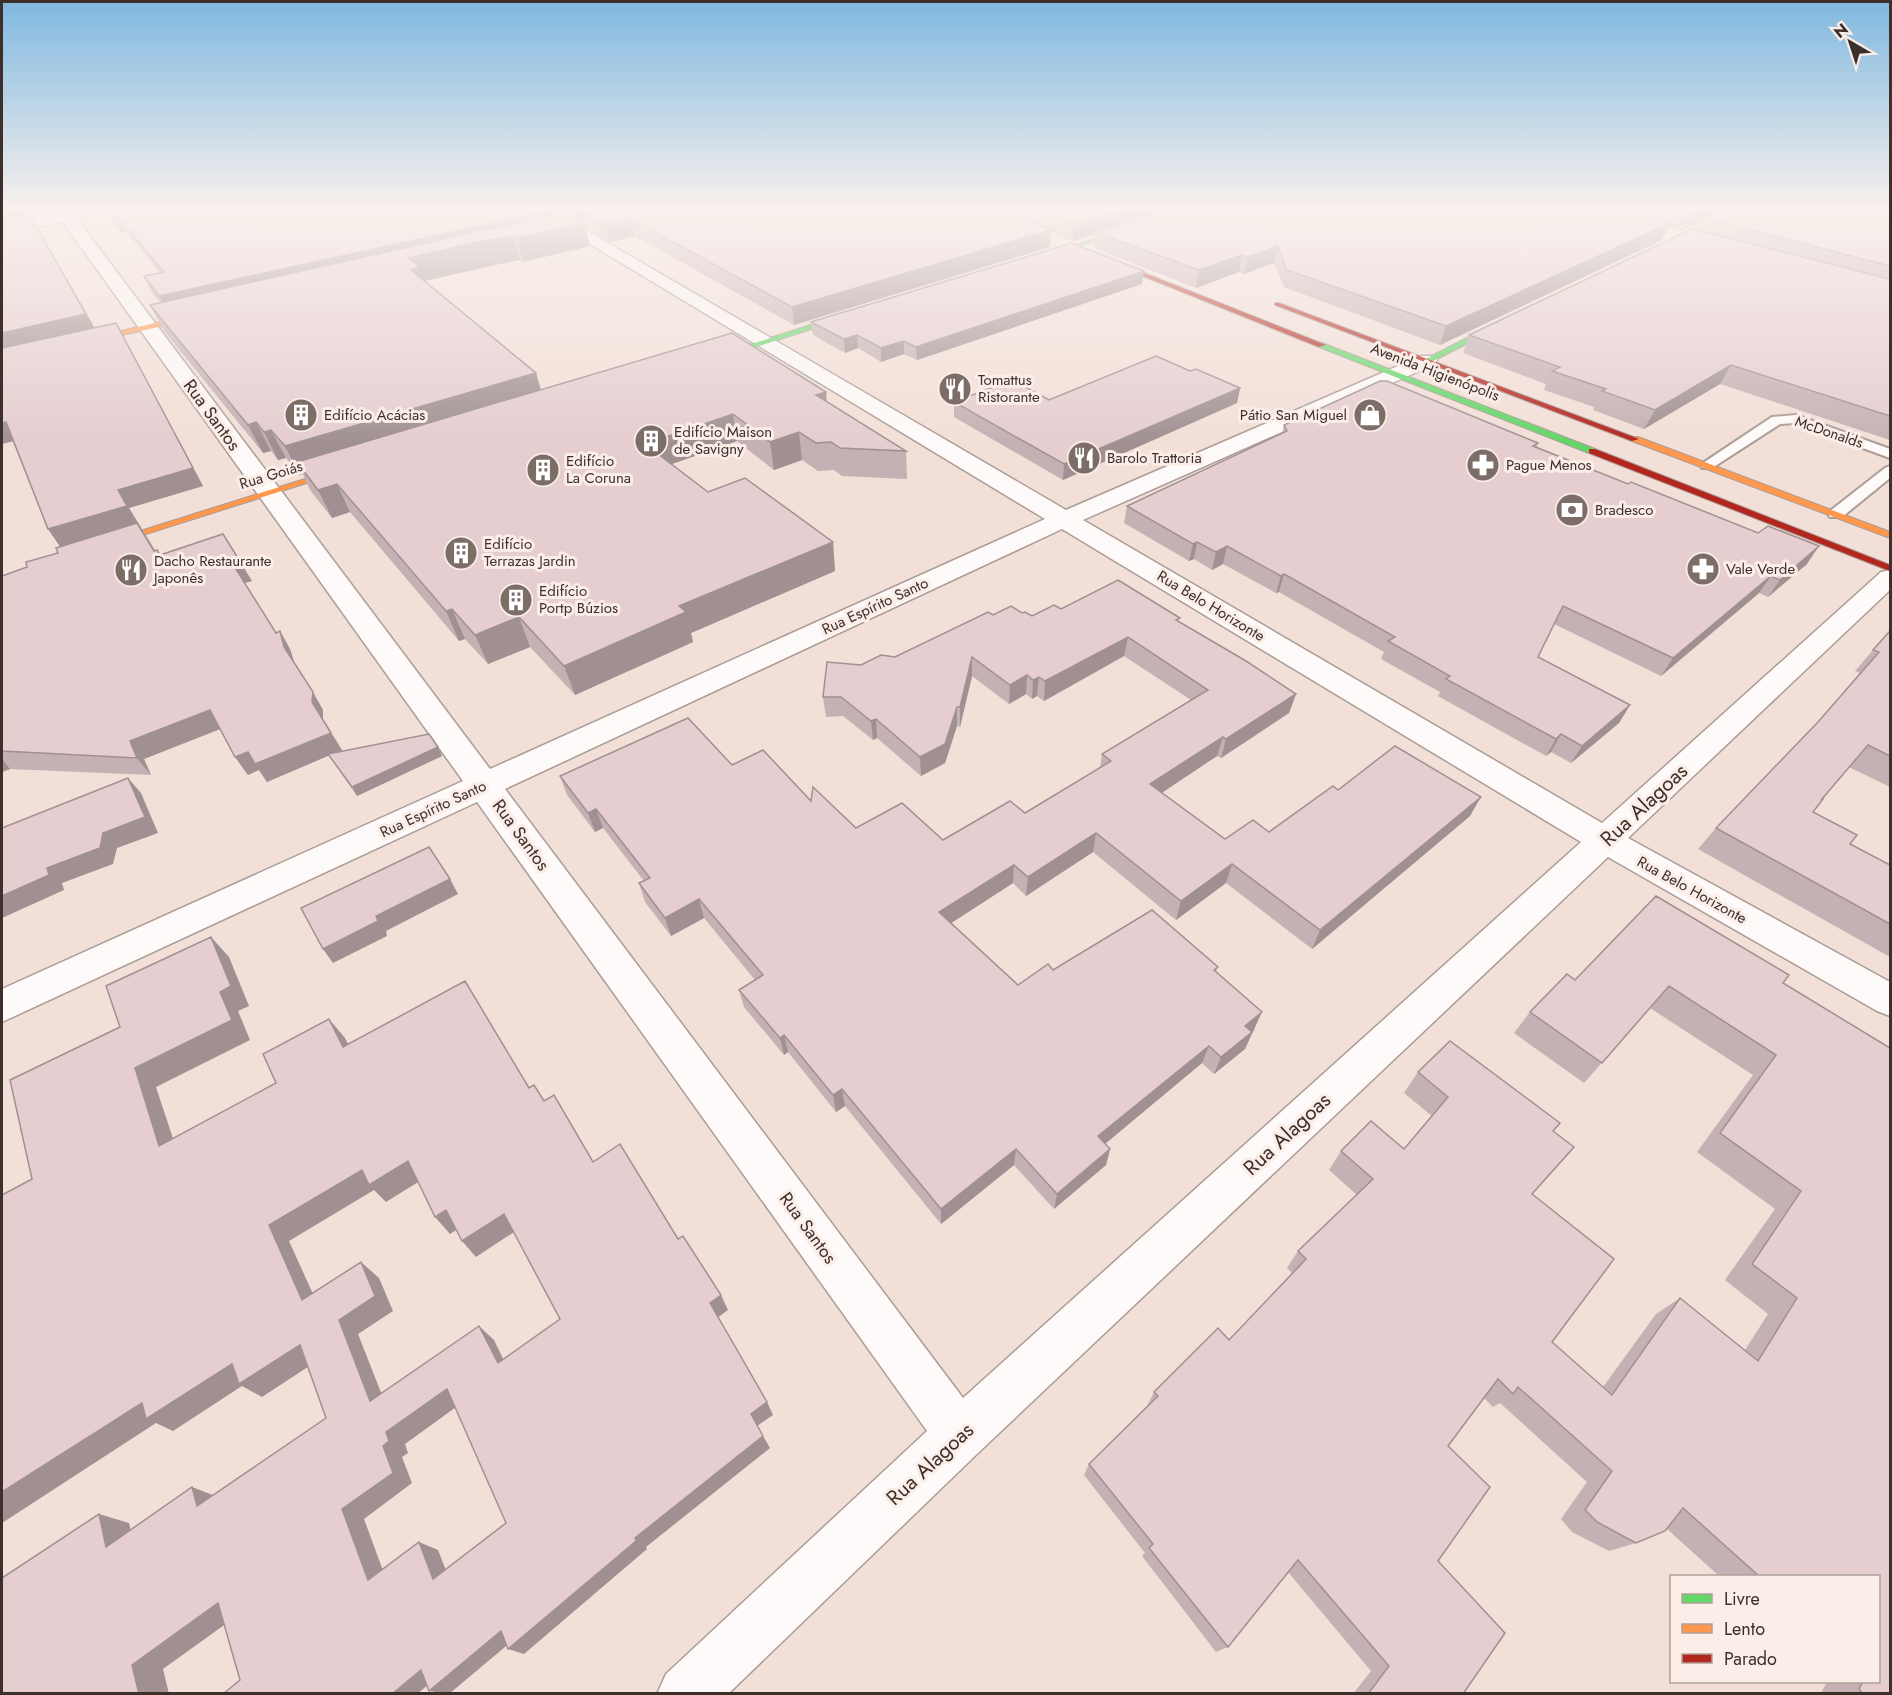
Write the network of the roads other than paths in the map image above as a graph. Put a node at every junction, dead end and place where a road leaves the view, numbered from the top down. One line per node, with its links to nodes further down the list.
1 (118, 286): 8 (street, Rua Santos)
2 (672, 286): 9 (street, Rua Belo Horizonte)
3 (1174, 286): 13 (main road, Avenida Higienópolis)
4 (1265, 299): 11 (main road, Avenida Higienópolis)
5 (868, 310): 9 (main road)
6 (217, 311): 8 (main road)
7 (1524, 313): 11 (main road, Rua Espírito Santo)
8 (148, 327): 10 (main road); 18 (street, Rua Santos)
9 (766, 342): 12 (main road); 20 (street, Rua Belo Horizonte)
10 (2, 360)
11 (1428, 360): 13 (street, Rua Espírito Santo); 16 (main road, Avenida Higienópolis)
12 (691, 364)
13 (1397, 375): 20 (street, Rua Espírito Santo); 23 (main road, Avenida Higienópolis)
14 (1890, 454): 16 (lane, McDonalds)
15 (360, 465): 18 (main road, Rua Goiás)
16 (1707, 465): 19 (main road, Avenida Higienópolis)
17 (1890, 471): 19 (lane)
18 (269, 493): 22 (main road, Rua Goiás); 25 (street, Rua Santos)
19 (1836, 514): 21 (main road, Avenida Higienópolis)
20 (1065, 519): 25 (street, Rua Espírito Santo); 26 (street, Rua Belo Horizonte)
21 (1890, 535)
22 (91, 548)
23 (1890, 568)
24 (1890, 577): 26 (street, Rua Alagoas)
25 (484, 785): 28 (street, Rua Espírito Santo); 29 (street, Rua Santos)
26 (1605, 841): 27 (street, Rua Belo Horizonte); 29 (street, Rua Alagoas)
27 (1890, 1000)
28 (2, 1006)
29 (960, 1435): 30 (street, Rua Alagoas)
30 (686, 1694)

